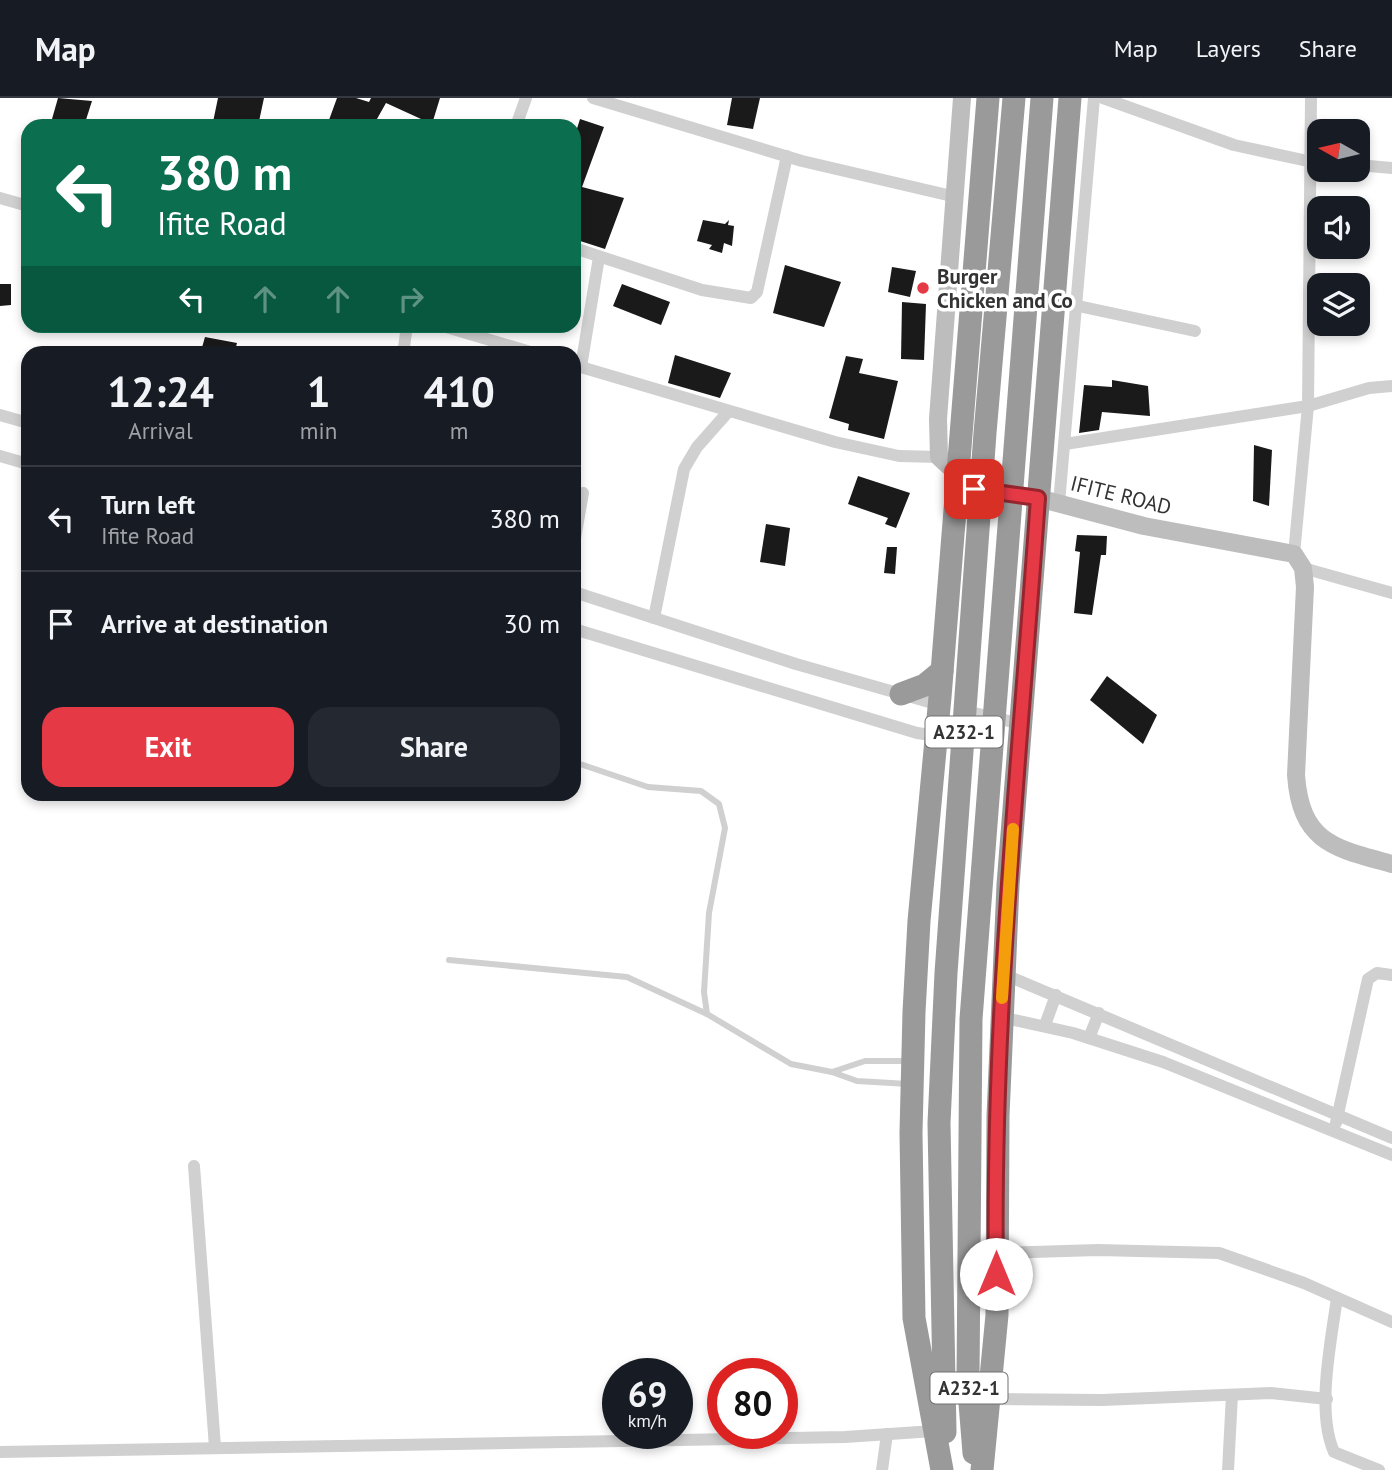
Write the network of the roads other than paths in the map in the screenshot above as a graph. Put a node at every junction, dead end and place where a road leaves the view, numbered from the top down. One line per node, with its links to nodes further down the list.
1 (526, 98): 11 (street)
2 (593, 98): 13 (street)
3 (962, 98): 18 (street)
4 (988, 98): 34 (highway)
5 (1014, 98): 82 (highway, A232-1)
6 (1042, 98): 83 (highway, A232-1)
7 (1070, 98): 23 (highway)
8 (1094, 98): 23 (street)
9 (1103, 98): 14 (street)
10 (1311, 98): 12 (street)
11 (518, 119)
12 (1312, 119)
13 (787, 156): 18 (street); 22 (street)
14 (1307, 161)
15 (1370, 166): 16 (street)
16 (1392, 168)
17 (1314, 182): 30 (street)
18 (956, 197): 37 (street)
19 (0, 198): 20 (street)
20 (21, 204)
21 (581, 251): 22 (street)
22 (599, 257): 27 (street)
23 (1065, 303): 24 (street); 35 (street); 41 (highway)
24 (1195, 331)
25 (466, 333): 26 (street)
26 (510, 346)
27 (581, 350)
28 (581, 367): 31 (street)
29 (1392, 386): 30 (street)
30 (1308, 406): 35 (street); 43 (street)
31 (728, 412): 37 (street); 46 (street)
32 (0, 415): 33 (street)
33 (21, 422)
34 (958, 444): 37 (highway); 39 (highway)
35 (1065, 444): 41 (street)
36 (0, 456): 38 (street)
37 (939, 457): 39 (street)
38 (21, 462)
39 (965, 481): 41 (street, IFITE ROAD); 48 (highway)
40 (583, 493): 42 (street)
41 (1049, 500): 43 (street, IFITE ROAD); 51 (highway)
42 (581, 504)
43 (1298, 561): 44 (street); 54 (street)
44 (1392, 593)
45 (581, 594): 46 (street)
46 (654, 618): 49 (street)
47 (581, 631): 52 (street)
48 (942, 671): 49 (highway); 50 (highway)
49 (901, 694): 50 (street)
50 (939, 706): 51 (street); 52 (highway)
51 (1022, 724): 52 (street); 56 (highway)
52 (936, 736): 65 (highway)
53 (581, 764): 60 (lane)
54 (1392, 864)
55 (449, 960): 60 (lane)
56 (1003, 974): 58 (street); 61 (highway)
57 (1392, 975): 66 (street)
58 (1056, 995): 59 (street); 62 (street)
59 (1099, 1013): 63 (street); 66 (street)
60 (707, 1014): 64 (lane)
61 (1001, 1017): 62 (street); 71 (highway)
62 (1045, 1025): 63 (street)
63 (1089, 1038): 67 (street)
64 (832, 1072): 65 (lane); 65 (lane)
65 (913, 1073): 77 (highway)
66 (1338, 1115): 67 (street); 68 (street)
67 (1334, 1130): 69 (street)
68 (1392, 1138)
69 (1392, 1155)
70 (194, 1166): 79 (street)
71 (996, 1253): 72 (street); 75 (highway)
72 (1337, 1298): 73 (street); 76 (street)
73 (1392, 1322)
74 (1232, 1395): 75 (street); 76 (street); 85 (street)
75 (990, 1399): 84 (highway)
76 (1327, 1399): 86 (street)
77 (934, 1431): 78 (street); 82 (highway)
78 (887, 1434): 79 (street); 81 (street)
79 (215, 1447): 80 (street)
80 (0, 1452)
81 (882, 1470)
82 (944, 1470)
83 (976, 1470)
84 (982, 1470)
85 (1228, 1470)
86 (1379, 1470)

